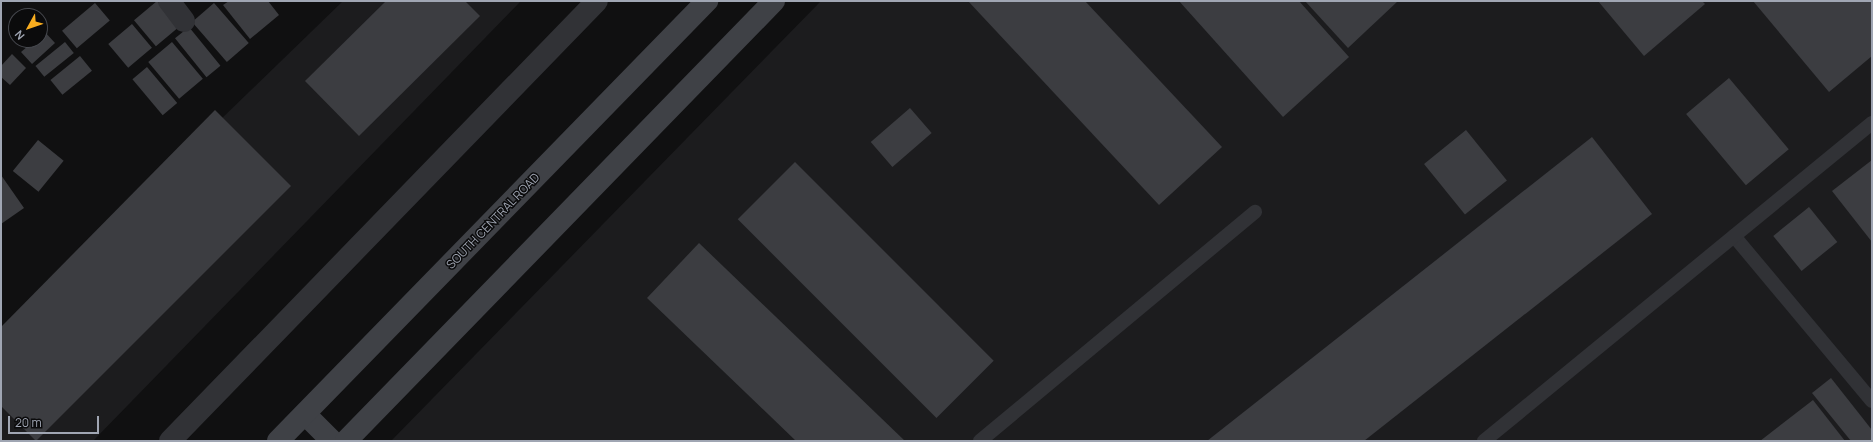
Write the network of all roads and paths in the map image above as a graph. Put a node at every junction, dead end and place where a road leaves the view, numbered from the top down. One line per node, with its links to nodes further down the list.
1 (169, 1): 5 (street)
2 (597, 1): 11 (street)
3 (707, 1): 10 (main road, SOUTH CENTRAL ROAD)
4 (774, 1): 14 (main road)
5 (184, 21)
6 (1872, 123): 8 (lane)
7 (1255, 212): 15 (lane)
8 (1734, 236): 9 (lane); 16 (lane)
9 (1872, 402)
10 (305, 414): 12 (main road, SOUTH CENTRAL ROAD); 13 (main road)
11 (170, 441)
12 (278, 441)
13 (332, 441)
14 (346, 441)
15 (980, 441)
16 (1484, 441)

